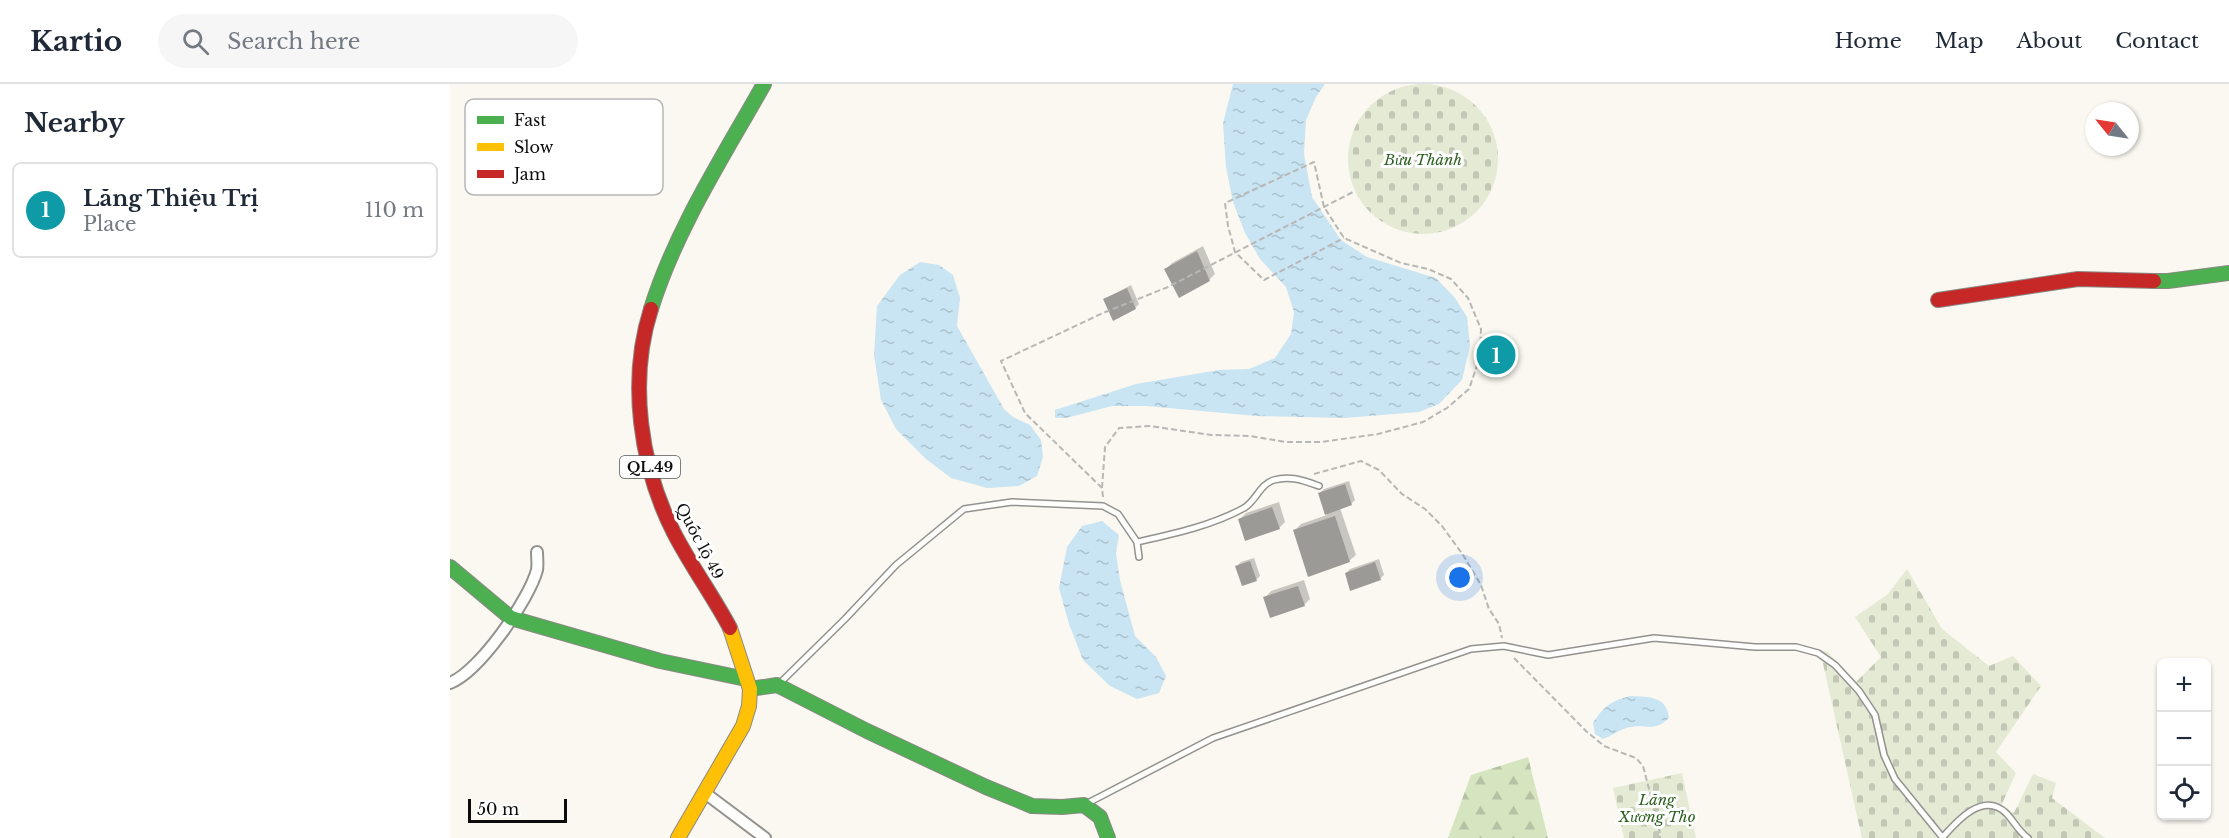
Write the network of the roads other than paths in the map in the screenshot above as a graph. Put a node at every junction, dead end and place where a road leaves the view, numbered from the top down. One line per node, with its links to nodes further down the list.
1 (764, 84): 11 (main road, Quốc lộ 49 / QL.49)
2 (2229, 273): 3 (main road)
3 (1938, 300)
4 (1320, 486): 5 (lane)
5 (1137, 542): 7 (lane); 12 (lane)
6 (537, 552): 9 (street)
7 (1139, 557)
8 (450, 567): 9 (main road)
9 (511, 618): 10 (street); 11 (main road)
10 (450, 683)
11 (748, 684): 12 (main road); 13 (main road, Quốc lộ 49 / QL.49)
12 (777, 685): 14 (main road)
13 (705, 793): 15 (main road, Quốc lộ 49 / QL.49); 16 (street)
14 (1084, 805): 17 (main road); 18 (lane)
15 (678, 838)
16 (765, 838)
17 (1108, 838)
18 (1942, 838): 19 (lane)
19 (2028, 838)

